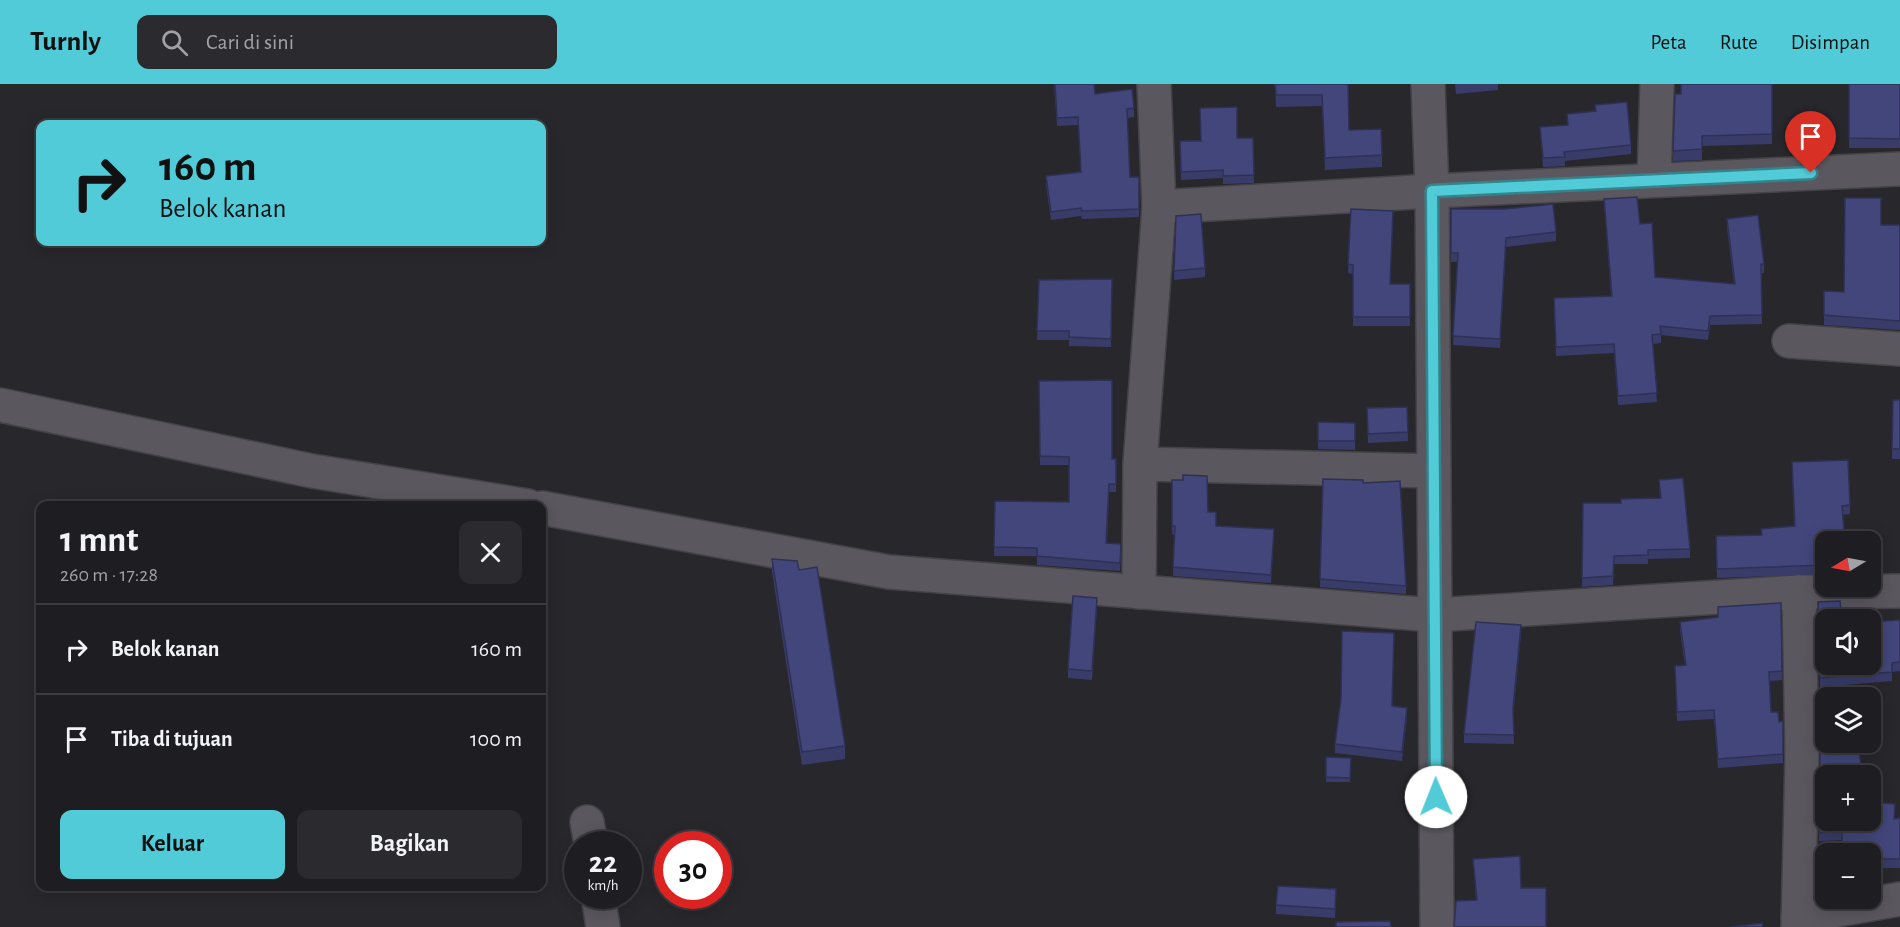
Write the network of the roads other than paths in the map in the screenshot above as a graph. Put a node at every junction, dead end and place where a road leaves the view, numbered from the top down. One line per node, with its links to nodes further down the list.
1 (1154, 84): 7 (street)
2 (1428, 84): 6 (street)
3 (1656, 84): 5 (street)
4 (1900, 169): 5 (street)
5 (1654, 180): 6 (street)
6 (1432, 191): 7 (street); 12 (street)
7 (1159, 207): 11 (street)
8 (1789, 341): 9 (street)
9 (1900, 349)
10 (0, 405): 13 (street)
11 (1140, 464): 12 (street); 16 (street)
12 (1434, 471): 18 (street)
13 (497, 501)
14 (546, 509): 16 (street)
15 (1900, 591): 17 (street)
16 (1139, 592): 18 (street)
17 (1798, 592): 18 (street); 21 (street)
18 (1434, 615): 23 (street)
19 (1900, 899): 21 (street)
20 (600, 909): 22 (street)
21 (1798, 922)
22 (603, 927)
23 (1437, 927)

